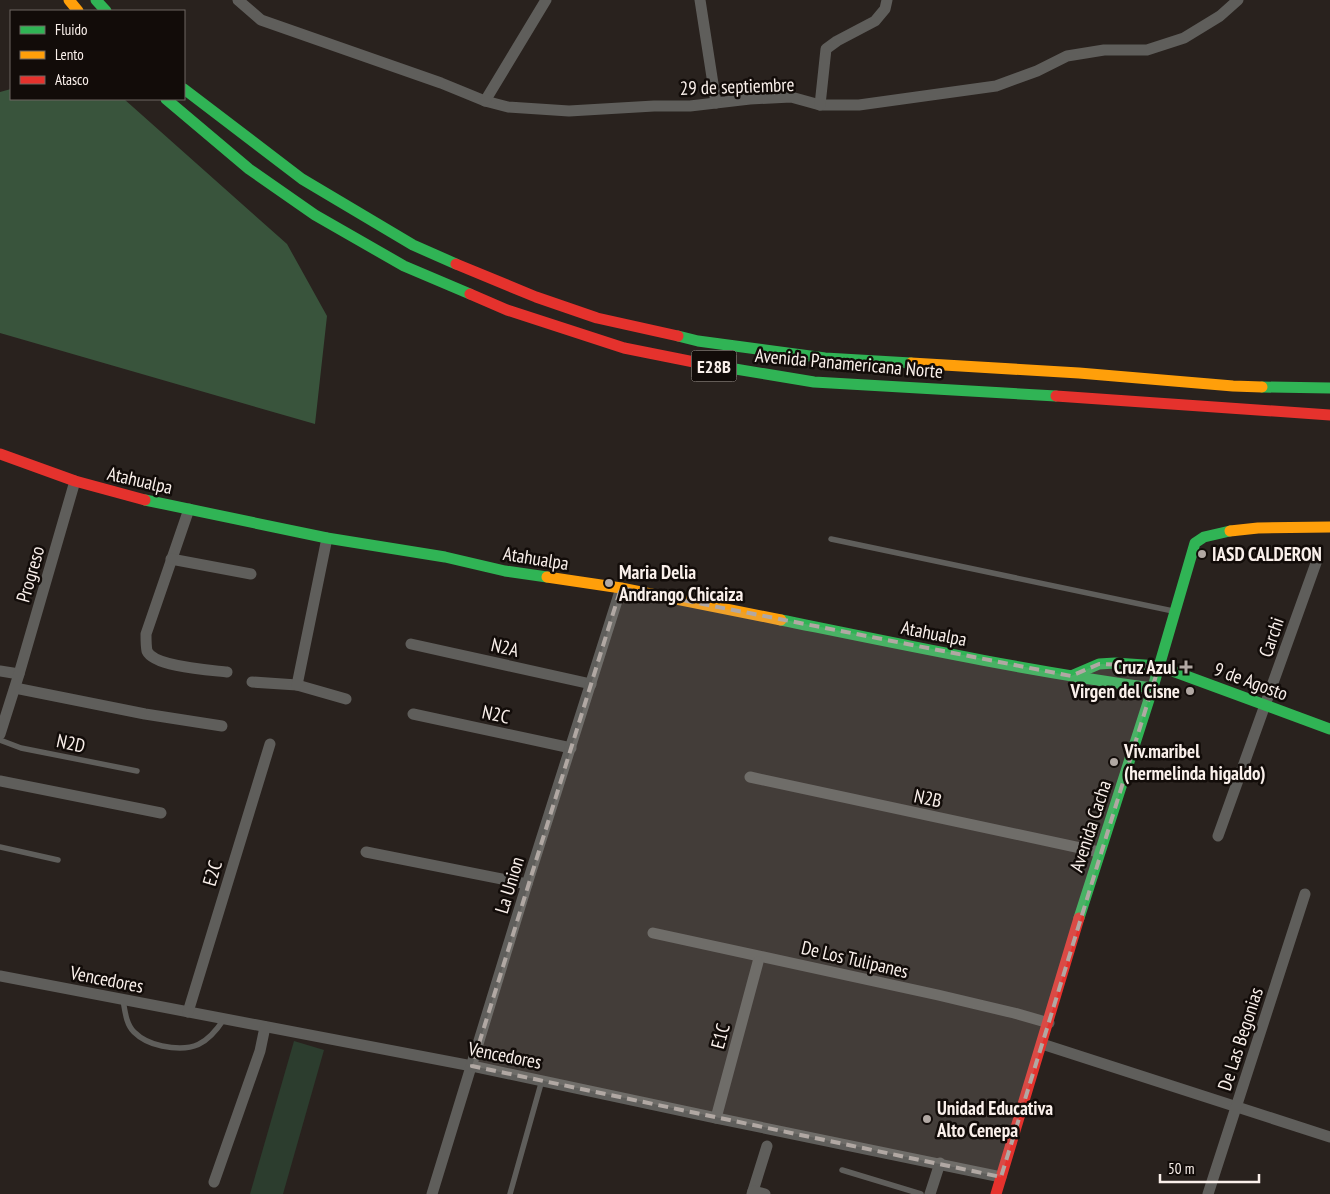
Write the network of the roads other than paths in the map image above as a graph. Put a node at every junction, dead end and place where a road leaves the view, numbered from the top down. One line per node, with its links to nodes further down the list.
1 (69, 0): 8 (main road)
2 (96, 0): 9 (main road)
3 (238, 0): 12 (street, 29 de septiembre)
4 (546, 0): 12 (street)
5 (700, 0): 13 (street)
6 (887, 0): 14 (street)
7 (1238, 0): 14 (street, 29 de septiembre)
8 (77, 10)
9 (105, 10)
10 (185, 90): 15 (main road, Avenida Panamericana Norte / E28B)
11 (167, 100): 16 (main road, Avenida Panamericana Norte / E28B)
12 (485, 101): 13 (street, 29 de septiembre)
13 (716, 103): 14 (street, 29 de septiembre)
14 (820, 105)
15 (1330, 388)
16 (1330, 415)
17 (0, 454): 18 (main road, Atahualpa)
18 (75, 482): 19 (main road, Atahualpa); 32 (street, Progreso)
19 (188, 509): 21 (main road, Atahualpa); 23 (street)
20 (1330, 527): 27 (main road, Avenida Cacha)
21 (327, 538): 26 (main road, Atahualpa); 36 (street)
22 (831, 539): 27 (lane)
23 (171, 559): 25 (street); 31 (street)
24 (1316, 563): 40 (street, Carchi)
25 (251, 574)
26 (621, 588): 33 (main road, Atahualpa); 35 (street, La Union)
27 (1175, 611): 29 (main road, Avenida Cacha)
28 (411, 644): 35 (street, N2A)
29 (1159, 666): 33 (main road); 38 (main road, Avenida Cacha); 40 (main road, 9 de Agosto)
30 (0, 671): 32 (street)
31 (227, 672)
32 (19, 674): 37 (street, Progreso)
33 (1071, 676): 38 (main road, Atahualpa)
34 (252, 682): 36 (street)
35 (591, 684): 47 (street, La Union)
36 (297, 685): 39 (street)
37 (15, 688): 42 (street); 44 (street, Progreso)
38 (1152, 688): 55 (main road, Avenida Cacha)
39 (346, 699)
40 (1266, 704): 43 (main road, 9 de Agosto); 52 (street, Carchi)
41 (413, 714): 47 (street, N2C)
42 (222, 726)
43 (1330, 728)
44 (0, 734)
45 (0, 740): 48 (lane, N2D)
46 (270, 744): 63 (street, E2C)
47 (571, 748): 57 (street, La Union)
48 (137, 772)
49 (750, 777): 55 (street, N2B)
50 (0, 781): 51 (street)
51 (161, 813)
52 (1218, 836)
53 (0, 848): 56 (lane)
54 (366, 852): 57 (street)
55 (1099, 852): 65 (main road, Avenida Cacha)
56 (58, 860)
57 (527, 884): 68 (street, La Union)
58 (1305, 894): 70 (street, De Las Begonias)
59 (653, 933): 65 (street, De Los Tulipanes)
60 (758, 962): 71 (street, E1C)
61 (0, 976): 62 (street, Vencedores)
62 (123, 1000): 63 (street, Vencedores); 64 (lane)
63 (188, 1012): 64 (street, Vencedores)
64 (224, 1019): 66 (street, Vencedores)
65 (1049, 1023): 67 (main road, Avenida Cacha)
66 (265, 1026): 68 (street, Vencedores); 77 (street)
67 (1042, 1044): 70 (street); 76 (main road, Avenida Cacha)
68 (472, 1066): 69 (street, Vencedores); 79 (street, La Union)
69 (542, 1080): 71 (street, Vencedores); 80 (lane)
70 (1237, 1106): 72 (street); 84 (street, De Las Begonias)
71 (716, 1118): 74 (street, Vencedores)
72 (1330, 1137)
73 (767, 1146): 78 (street)
74 (940, 1163): 76 (street, Vencedores); 82 (street)
75 (842, 1170): 81 (lane)
76 (1001, 1177): 83 (main road, Avenida Cacha)
77 (214, 1182)
78 (757, 1193)
79 (432, 1194)
80 (510, 1194)
81 (921, 1194)
82 (930, 1194)
83 (996, 1194)
84 (1208, 1194)

